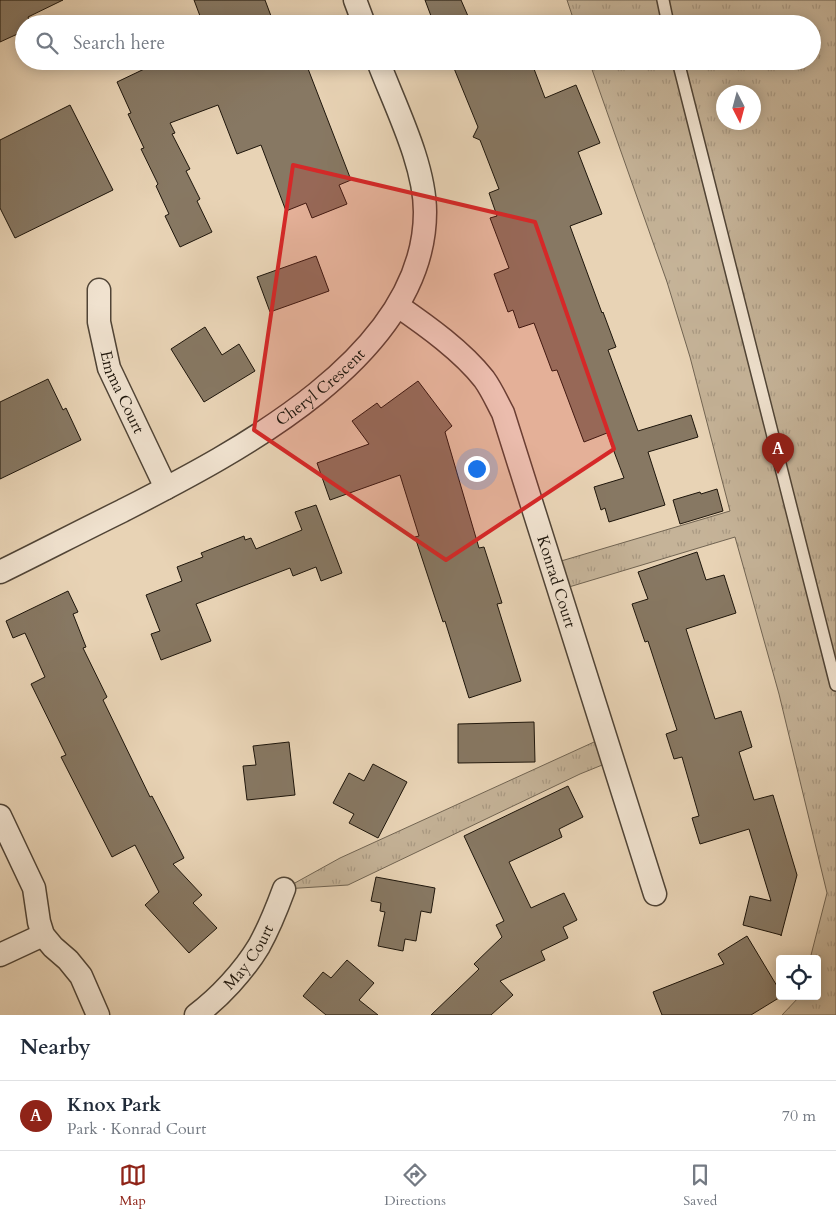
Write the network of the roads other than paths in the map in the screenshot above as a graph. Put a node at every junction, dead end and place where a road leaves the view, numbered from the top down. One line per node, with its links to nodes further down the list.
1 (355, 0): 3 (street)
2 (662, 0): 4 (lane)
3 (361, 15)
4 (666, 15)
5 (381, 70): 8 (street, Cheryl Crescent)
6 (680, 70): 11 (lane)
7 (99, 290): 9 (street, Emma Court)
8 (398, 306): 9 (street, Cheryl Crescent); 14 (street, Konrad Court)
9 (166, 488): 10 (street, Cheryl Crescent)
10 (0, 572)
11 (836, 685)
12 (0, 816): 15 (street)
13 (284, 889): 18 (street, May Court)
14 (655, 894)
15 (43, 935): 16 (street); 17 (street)
16 (0, 955)
17 (98, 1015)
18 (196, 1015)

